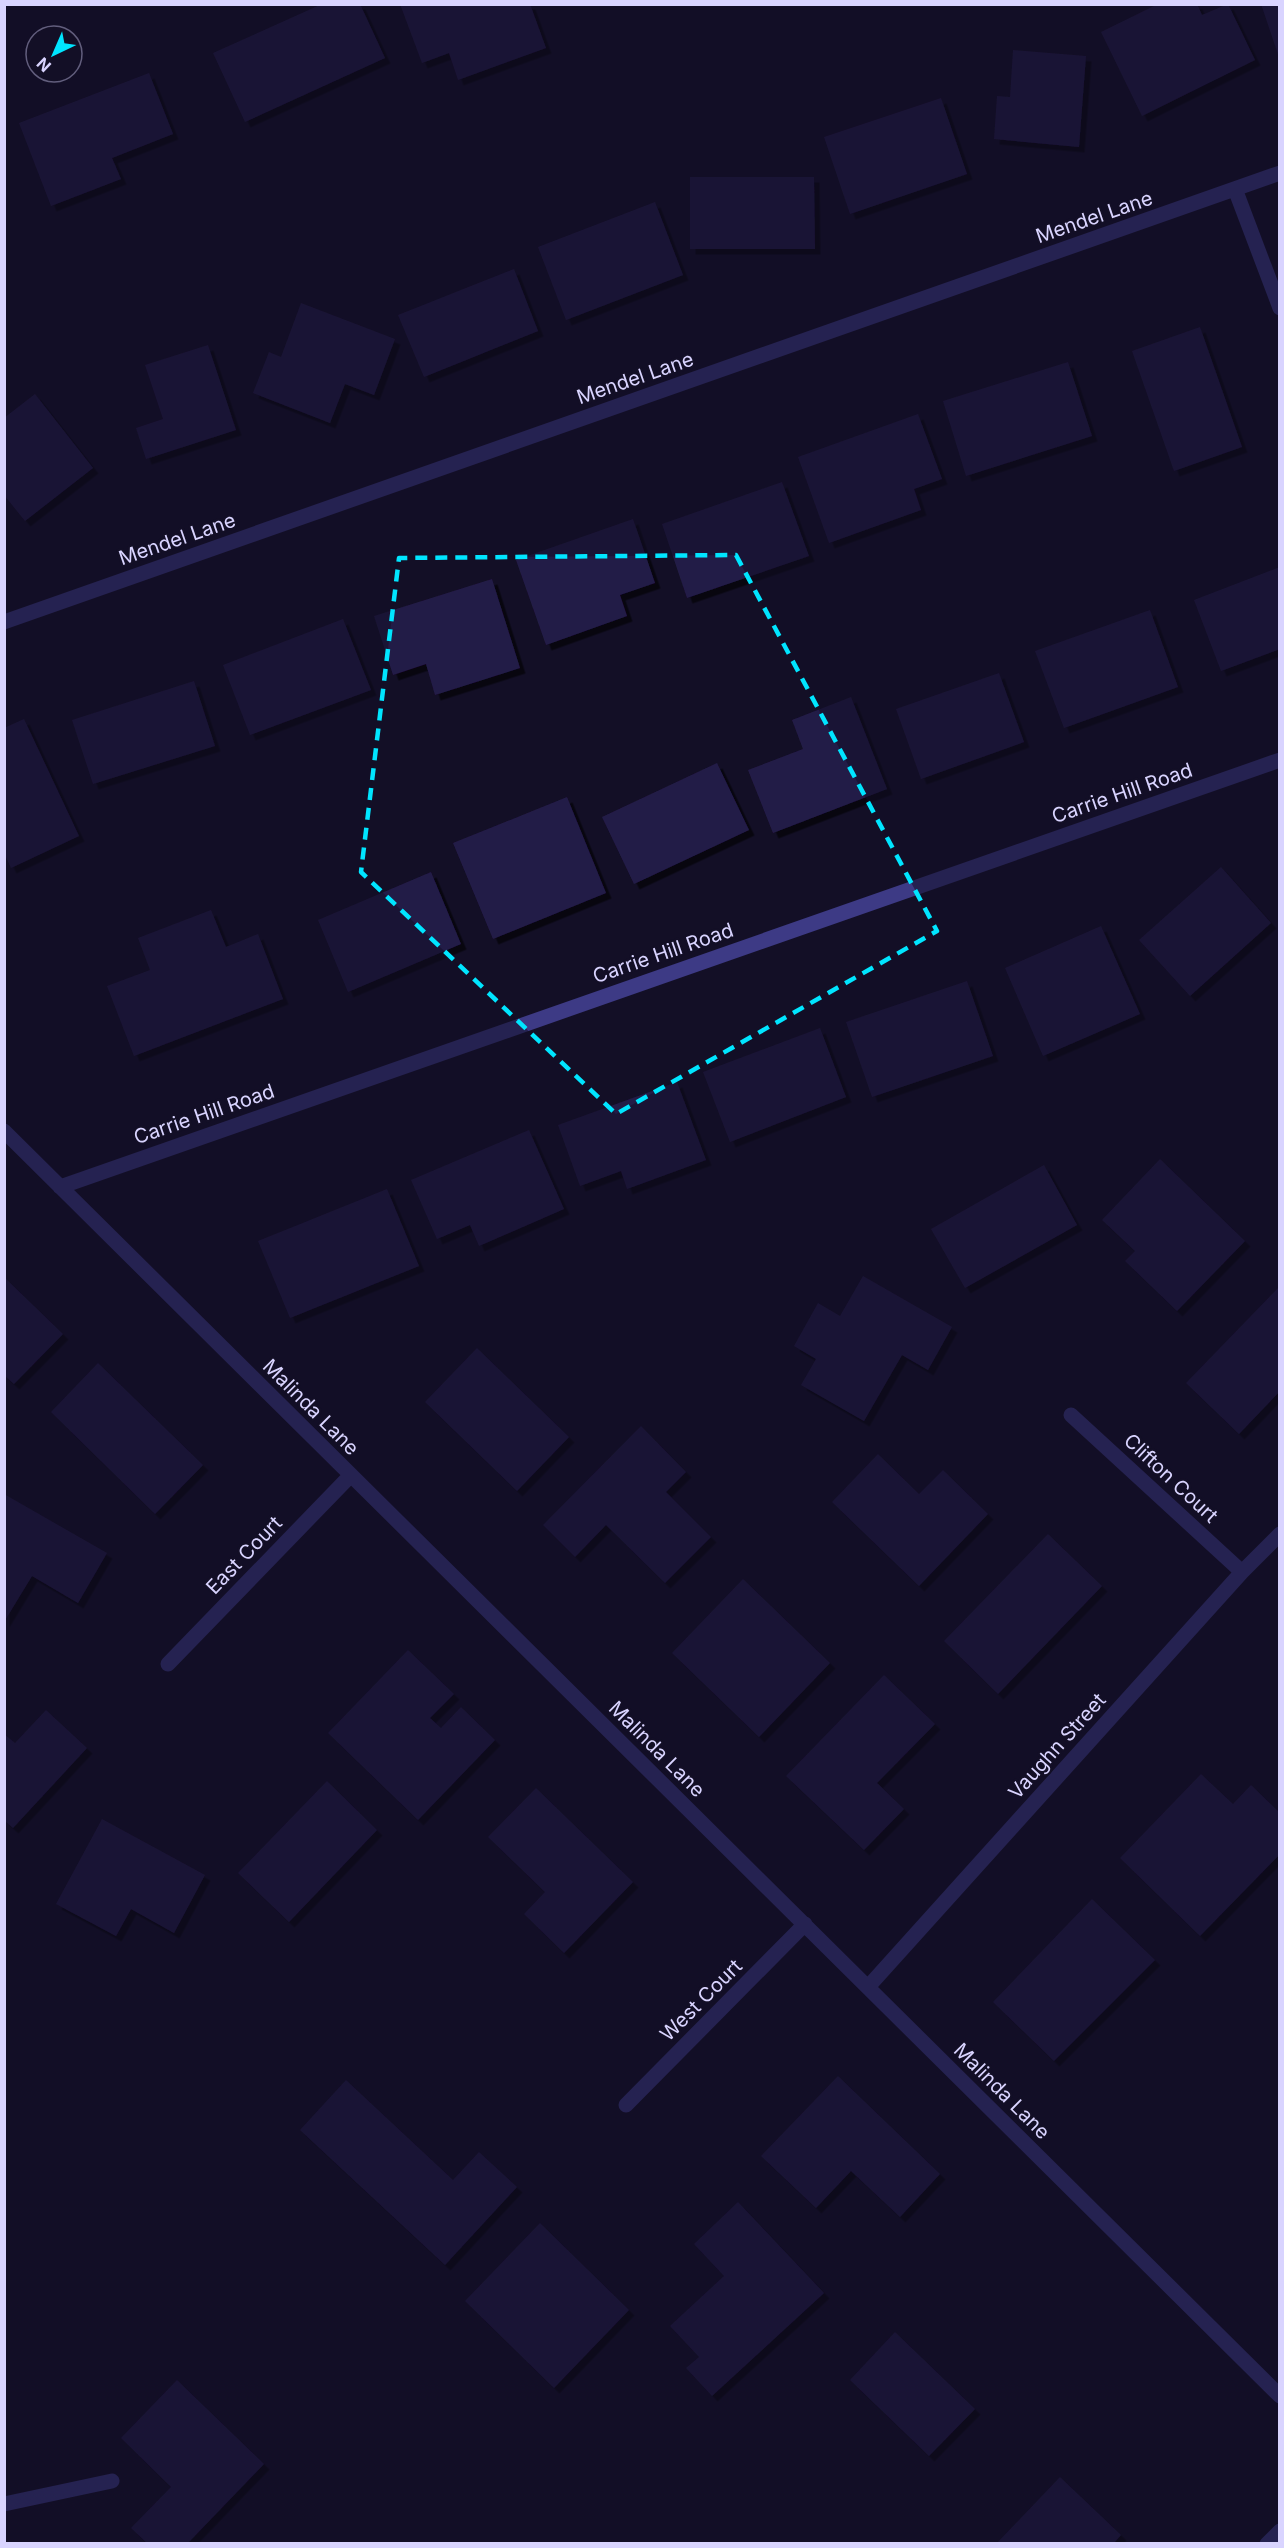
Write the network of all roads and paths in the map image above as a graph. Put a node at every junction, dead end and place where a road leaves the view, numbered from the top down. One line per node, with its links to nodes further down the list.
1 (1280, 173): 2 (street, Mendel Lane)
2 (1235, 189): 3 (street); 4 (street, Mendel Lane)
3 (1280, 308)
4 (4, 622)
5 (1280, 760): 7 (street, Carrie Hill Road)
6 (4, 1131): 7 (street, Malinda Lane)
7 (60, 1187): 9 (street, Malinda Lane)
8 (1071, 1415): 11 (street, Clifton Court)
9 (351, 1475): 12 (street, East Court); 13 (street, Malinda Lane)
10 (1280, 1534): 11 (street, Vaughn Street)
11 (1242, 1572): 14 (street, Vaughn Street)
12 (168, 1664)
13 (805, 1924): 14 (street, Malinda Lane); 15 (street, West Court)
14 (868, 1987): 16 (street, Malinda Lane)
15 (626, 2105)
16 (1280, 2396)
17 (112, 2481): 18 (street)
18 (4, 2504)
19 (1280, 2530): 20 (street)
20 (1267, 2544)

